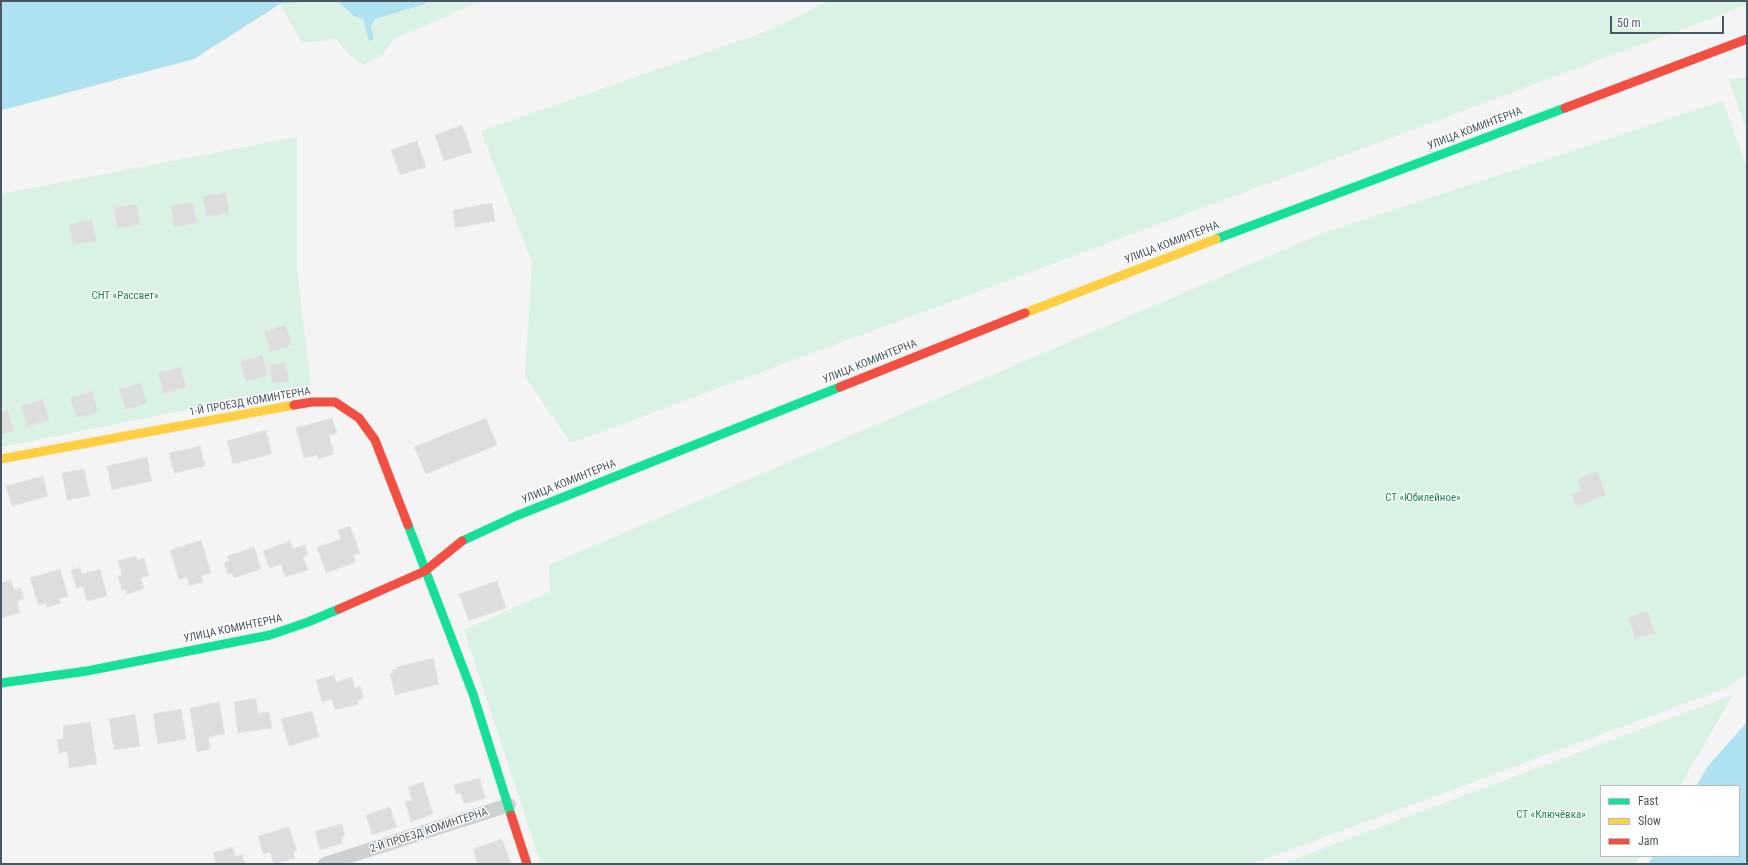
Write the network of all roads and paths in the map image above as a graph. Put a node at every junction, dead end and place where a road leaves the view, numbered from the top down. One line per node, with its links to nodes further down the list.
1 (1747, 39): 3 (street, УЛИЦА КОМИНТЕРНА)
2 (1, 459): 3 (street, 1-Й ПРОЕЗД КОМИНТЕРНА)
3 (425, 571): 4 (street, УЛИЦА КОМИНТЕРНА); 5 (street, 1-Й ПРОЕЗД КОМИНТЕРНА)
4 (1, 683)
5 (510, 805): 6 (street, 2-Й ПРОЕЗД КОМИНТЕРНА); 7 (street, 1-Й ПРОЕЗД КОМИНТЕРНА)
6 (325, 864)
7 (527, 864)

